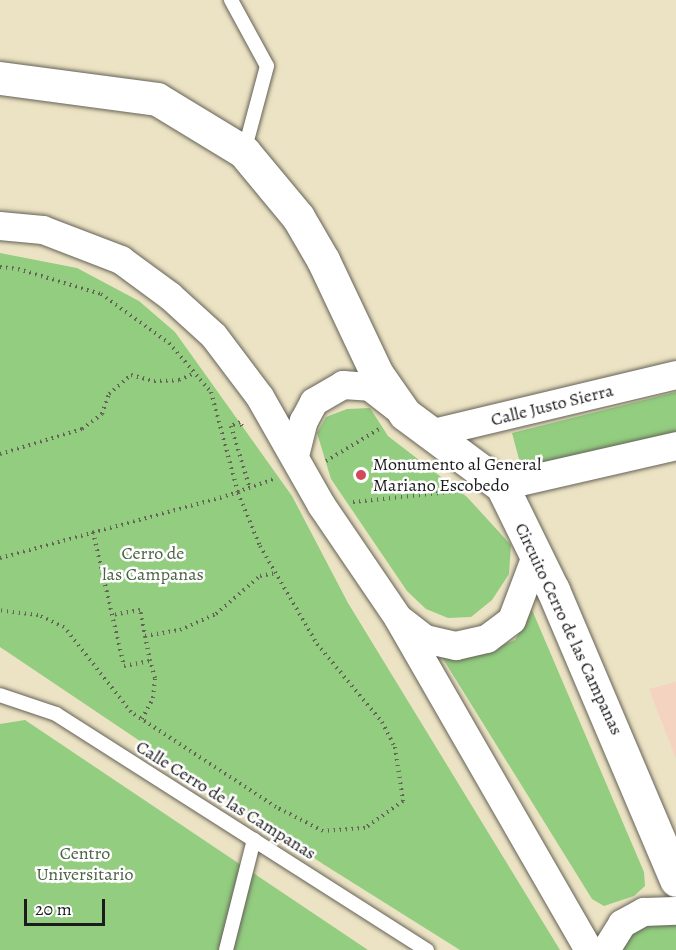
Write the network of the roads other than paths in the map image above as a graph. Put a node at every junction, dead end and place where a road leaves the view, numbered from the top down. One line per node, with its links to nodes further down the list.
1 (231, 0): 3 (lane)
2 (0, 78): 3 (street, Circuito Cerro de las Campanas)
3 (244, 152): 6 (street, Circuito Cerro de las Campanas)
4 (0, 226): 8 (street)
5 (676, 375): 6 (street, Calle Justo Sierra)
6 (417, 424): 8 (street); 9 (street, Circuito Cerro de las Campanas)
7 (676, 446): 9 (street)
8 (300, 465): 11 (street)
9 (502, 486): 10 (street, Circuito Cerro de las Campanas)
10 (536, 556): 11 (street); 14 (street, Circuito Cerro de las Campanas)
11 (398, 618): 18 (street)
12 (0, 694): 13 (lane, Calle Cerro de las Campanas)
13 (254, 839): 16 (lane); 17 (lane, Calle Cerro de las Campanas)
14 (676, 880)
15 (676, 911): 19 (street)
16 (226, 950)
17 (427, 950)
18 (589, 950)
19 (606, 950)

